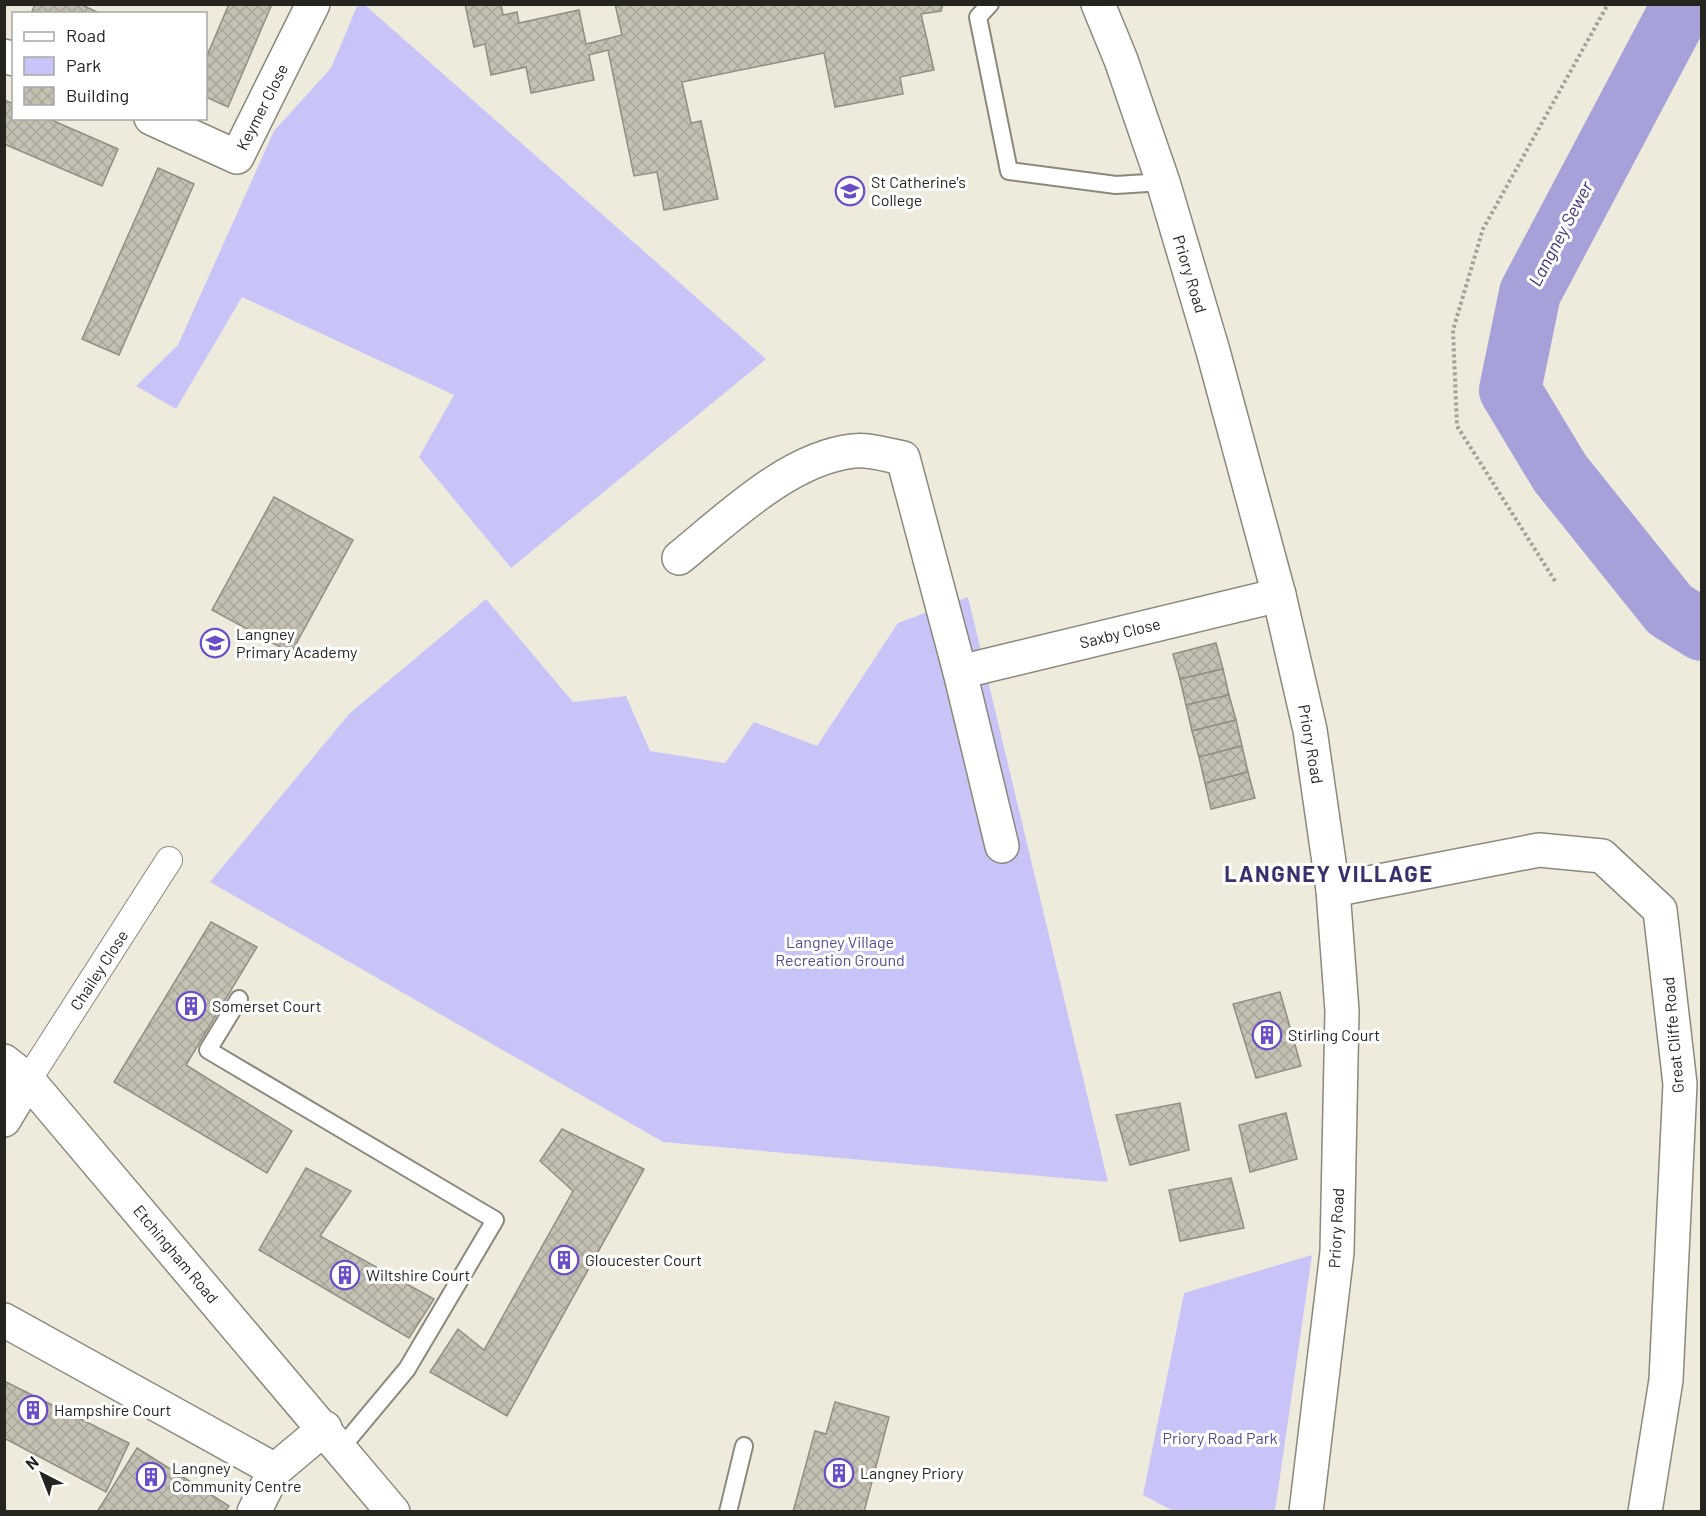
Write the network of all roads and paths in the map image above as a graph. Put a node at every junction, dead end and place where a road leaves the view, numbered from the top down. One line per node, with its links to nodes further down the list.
1 (313, 4): 5 (street, Keymer Close)
2 (990, 4): 6 (lane)
3 (1098, 4): 6 (street, Priory Road)
4 (1608, 4): 8 (path)
5 (155, 120)
6 (1163, 182): 9 (street, Priory Road)
7 (679, 558): 10 (street)
8 (1555, 581)
9 (1279, 595): 10 (street, Saxby Close); 13 (street, Priory Road)
10 (960, 672): 11 (street)
11 (1002, 846)
12 (170, 860): 15 (street, Chailey Close)
13 (1333, 890): 16 (street, Great Cliffe Road); 25 (street, Priory Road)
14 (239, 999): 19 (lane)
15 (16, 1070): 17 (street); 19 (street, Etchingham Road)
16 (1691, 1085): 26 (street, Great Cliffe Road)
17 (4, 1120)
18 (4, 1320): 21 (street)
19 (333, 1438): 21 (street); 23 (street, Etchingham Road)
20 (744, 1446): 24 (lane)
21 (275, 1470): 22 (street)
22 (254, 1512)
23 (393, 1512)
24 (728, 1512)
25 (1306, 1512)
26 (1645, 1512)

